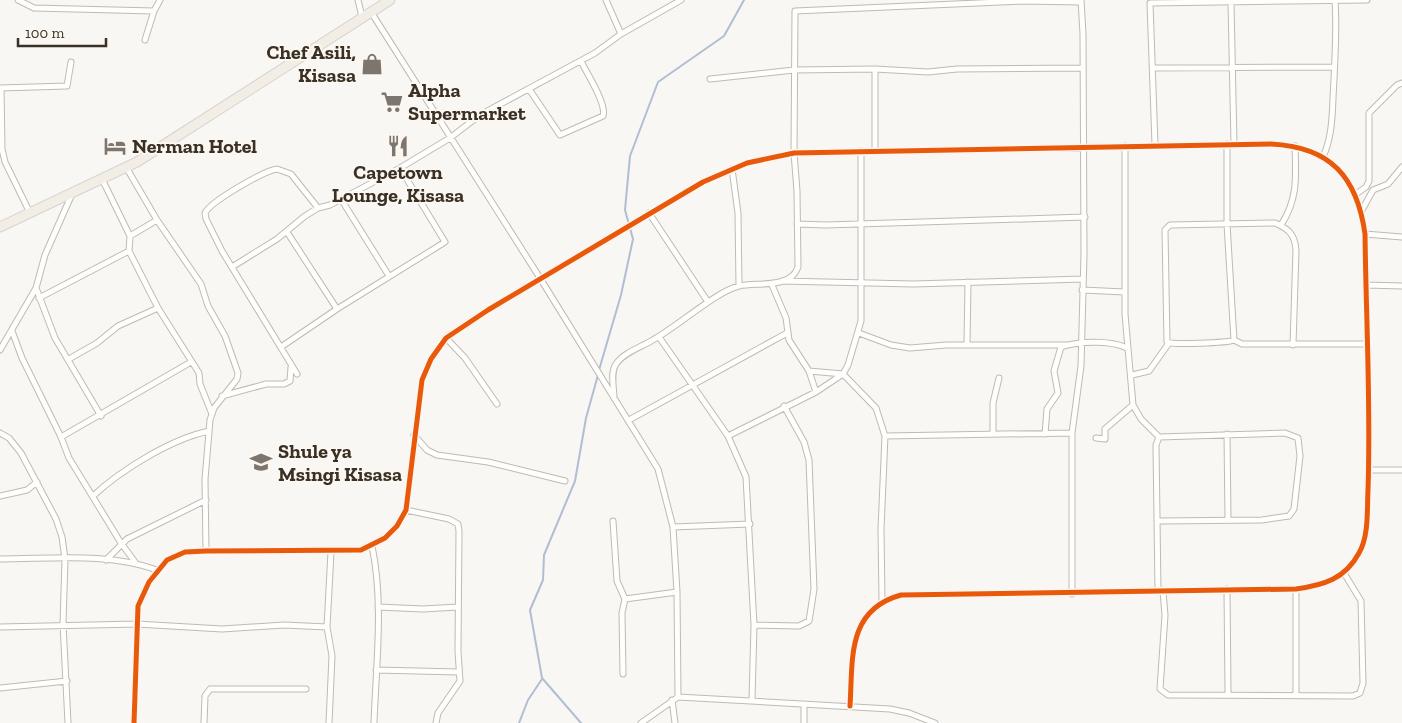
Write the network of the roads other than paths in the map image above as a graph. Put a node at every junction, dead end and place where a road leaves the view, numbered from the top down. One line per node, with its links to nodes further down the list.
1 (18, 0): 12 (street)
2 (160, 0): 12 (street)
3 (358, 0): 13 (street)
4 (390, 0): 13 (highway)
5 (606, 0): 14 (street)
6 (681, 0): 14 (street)
7 (1367, 0): 10 (street)
8 (1080, 1): 19 (street); 23 (street)
9 (1317, 1): 10 (street); 11 (street)
10 (1335, 1): 18 (street)
11 (1230, 3): 20 (street); 21 (street)
12 (154, 11): 15 (street)
13 (366, 14): 28 (street); 39 (highway)
14 (621, 34): 16 (street)
15 (146, 40)
16 (581, 61): 27 (street); 27 (street)
17 (71, 62): 26 (street)
18 (1334, 67): 21 (street); 38 (street)
19 (1083, 68): 22 (street); 34 (street)
20 (1153, 68): 21 (street); 31 (street)
21 (1232, 68): 30 (street)
22 (874, 69): 23 (street); 36 (street)
23 (794, 70): 24 (street); 37 (street)
24 (710, 79)
25 (1402, 83): 45 (street)
26 (0, 88): 49 (street)
27 (529, 88): 28 (street)
28 (450, 138): 41 (street); 65 (street)
29 (1227, 144): 30 (street); 31 (street); 55 (street)
30 (1234, 144): 33 (street)
31 (1155, 145): 32 (street)
32 (1125, 146): 34 (street); 76 (street)
33 (1295, 146): 38 (street); 56 (street)
34 (1084, 147): 36 (street); 51 (street)
35 (861, 151): 36 (street); 37 (street); 54 (street)
36 (875, 151)
37 (794, 153): 42 (street); 53 (street)
38 (1323, 157): 45 (street)
39 (126, 167): 43 (highway); 52 (street)
40 (1402, 167): 48 (street)
41 (400, 168): 46 (street); 64 (street)
42 (732, 169): 50 (street); 72 (street)
43 (102, 179): 44 (highway); 60 (street)
44 (72, 194): 49 (highway); 74 (street)
45 (1356, 194): 48 (street)
46 (340, 199): 47 (street); 64 (street)
47 (318, 208): 58 (street); 63 (street)
48 (1362, 210): 59 (street)
49 (30, 213): 57 (highway)
50 (649, 213): 65 (street); 78 (street)
51 (1085, 217): 54 (street); 66 (street)
52 (157, 220): 60 (street); 106 (street)
53 (797, 224): 54 (street); 67 (street)
54 (861, 224): 69 (street)
55 (1226, 224): 56 (street); 86 (street); 87 (street)
56 (1281, 225): 92 (street)
57 (0, 227)
58 (287, 232): 63 (street); 80 (street)
59 (1365, 234): 61 (street); 71 (street)
60 (130, 236): 62 (street)
61 (1402, 237)
62 (129, 250): 77 (street); 79 (street)
63 (232, 267): 93 (street)
64 (390, 276): 80 (street)
65 (540, 278): 85 (street); 107 (street)
66 (1083, 279): 68 (street); 75 (street)
67 (779, 281): 69 (street); 70 (street)
68 (968, 282): 69 (street); 88 (street)
69 (862, 283): 83 (street)
70 (772, 285): 72 (street); 82 (street)
71 (1366, 285): 73 (street); 90 (street)
72 (739, 286): 78 (street)
73 (1402, 286)
74 (36, 288): 77 (street); 81 (street)
75 (1082, 290): 76 (street); 89 (street)
76 (1125, 292): 94 (street)
77 (39, 298): 96 (street)
78 (708, 302): 84 (street)
79 (158, 308): 96 (street); 97 (street)
80 (337, 309): 93 (street)
81 (12, 330): 95 (street); 123 (street)
82 (786, 333): 99 (street); 104 (street)
83 (859, 333): 88 (street); 101 (street)
84 (659, 337): 104 (street); 107 (street)
85 (446, 338): 108 (street); 120 (street)
86 (1234, 340): 87 (street); 92 (street)
87 (1169, 343): 102 (street)
88 (967, 344): 91 (street)
89 (1082, 344): 91 (street); 94 (street); 116 (street)
90 (1367, 344): 92 (street); 126 (street)
91 (1067, 345): 118 (street)
92 (1293, 345)
93 (281, 347): 98 (street)
94 (1127, 348): 102 (street)
95 (0, 350)
96 (69, 358): 112 (street)
97 (191, 362): 111 (street); 112 (street)
98 (291, 367): 100 (street); 106 (street)
99 (809, 371): 101 (street); 105 (street)
100 (297, 374)
101 (843, 374): 105 (street); 122 (street)
102 (1132, 375): 109 (street)
103 (999, 378): 117 (street)
104 (691, 385): 113 (street); 121 (street)
105 (816, 392): 110 (street)
106 (222, 396): 111 (street)
107 (614, 398): 113 (street)
108 (497, 404)
109 (1133, 405): 124 (street); 125 (street)
110 (784, 406): 121 (street); 160 (street)
111 (212, 414): 114 (street)
112 (101, 416): 123 (street)
113 (628, 420): 138 (street)
114 (209, 431): 131 (street); 132 (street)
115 (0, 433): 129 (street)
116 (1072, 433): 118 (street); 153 (street)
117 (993, 434): 118 (street); 122 (street)
118 (1045, 434)
119 (1227, 434): 124 (street); 134 (street); 134 (street)
120 (414, 435): 128 (street); 133 (street)
121 (728, 436): 137 (street)
122 (886, 436): 155 (street)
123 (61, 437): 131 (street)
124 (1159, 437): 136 (street)
125 (1096, 438)
126 (1369, 470): 127 (street); 148 (street)
127 (1402, 470)
128 (564, 481)
129 (37, 482): 130 (street); 144 (street)
130 (0, 496)
131 (93, 496): 139 (street)
132 (206, 500): 139 (street); 141 (street)
133 (406, 510): 140 (street); 157 (street)
134 (1228, 519): 136 (street)
135 (613, 521): 154 (street)
136 (1158, 521): 151 (street)
137 (750, 524): 138 (street); 160 (street)
138 (674, 528): 152 (street)
139 (120, 543): 145 (street); 146 (street)
140 (372, 546): 142 (street); 156 (street)
141 (206, 551): 142 (street); 147 (street)
142 (331, 552): 162 (street)
143 (0, 559): 144 (street)
144 (65, 559): 145 (street); 158 (street)
145 (106, 560): 146 (street)
146 (135, 562): 147 (street)
147 (157, 570): 159 (street)
148 (1344, 573): 150 (street); 170 (street)
149 (1227, 589): 150 (street); 151 (street); 169 (street)
150 (1296, 589): 170 (street)
151 (1160, 591): 153 (street); 169 (street)
152 (677, 592): 154 (street); 171 (street)
153 (1072, 594): 155 (street)
154 (625, 599): 165 (street)
155 (882, 602): 175 (street)
156 (378, 607): 157 (street); 163 (street)
157 (458, 607): 164 (street)
158 (63, 624): 159 (street); 161 (street); 166 (street)
159 (137, 624): 162 (street); 177 (street)
160 (754, 624): 173 (street)
161 (0, 627)
162 (327, 627): 179 (street)
163 (376, 670): 164 (street); 180 (street)
164 (458, 672): 181 (street)
165 (622, 674)
166 (67, 681): 167 (street); 176 (street)
167 (0, 688)
168 (306, 689): 178 (street)
169 (1228, 694): 170 (street)
170 (1296, 695)
171 (678, 696): 172 (street); 173 (street)
172 (672, 700): 182 (street); 183 (street)
173 (752, 700): 174 (street)
174 (804, 704): 175 (street); 184 (street)
175 (850, 706): 185 (street)
176 (68, 723)
177 (134, 723)
178 (204, 723)
179 (329, 723)
180 (374, 723)
181 (436, 723)
182 (641, 723)
183 (675, 723)
184 (804, 723)
185 (935, 723)

